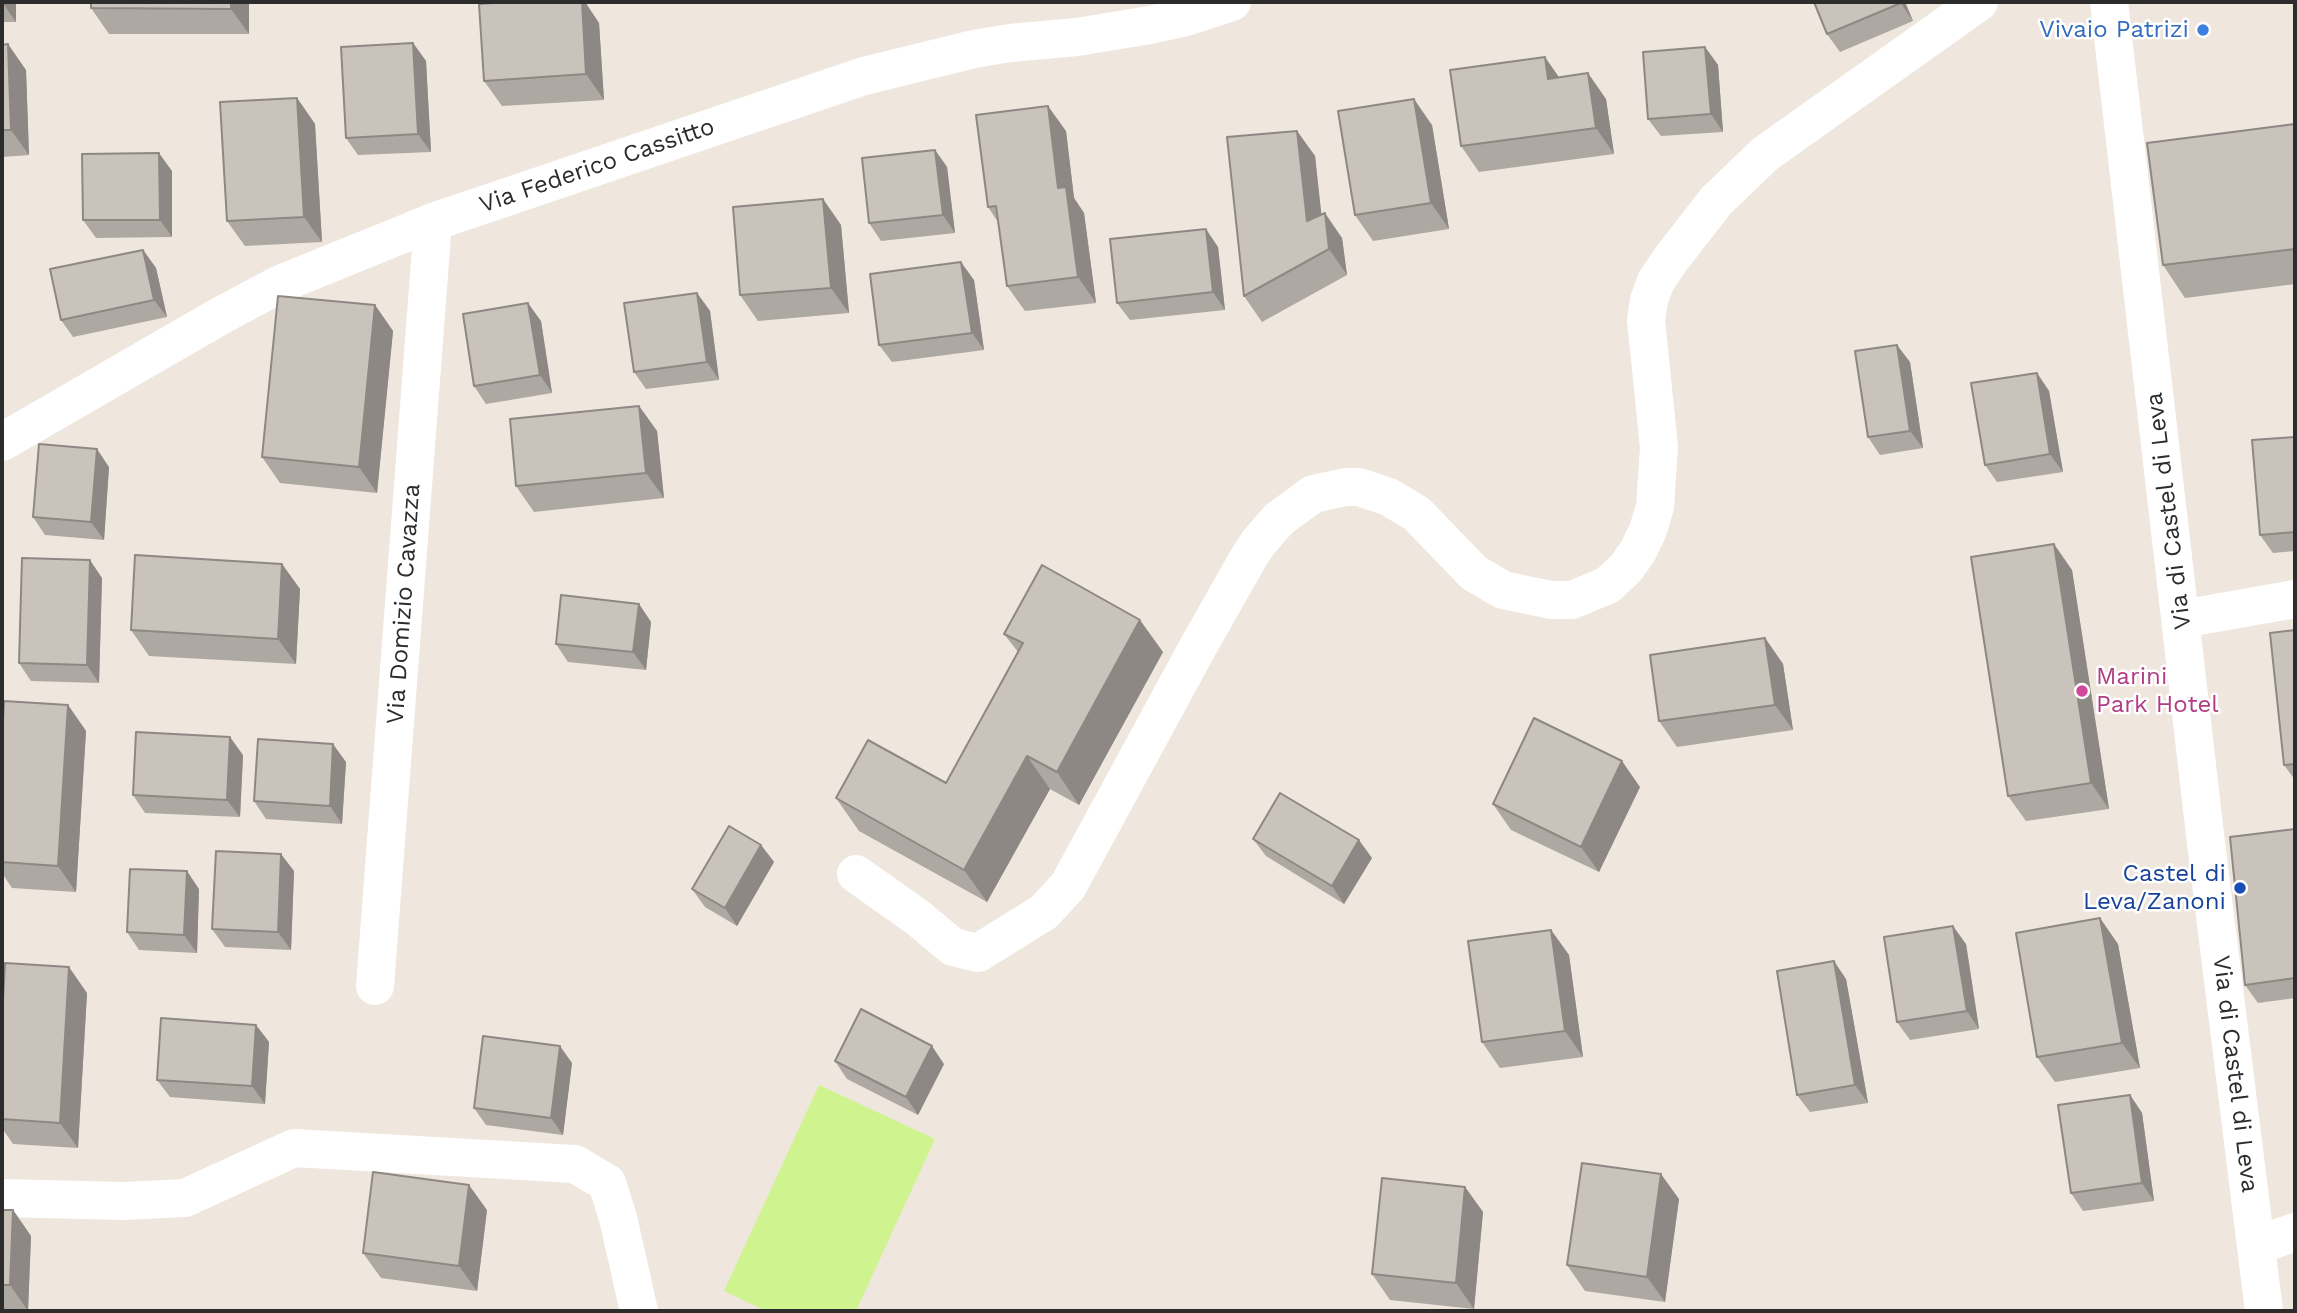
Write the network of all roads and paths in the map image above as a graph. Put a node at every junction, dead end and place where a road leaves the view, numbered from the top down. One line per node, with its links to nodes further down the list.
1 (1232, 2): 4 (street, Via Federico Cassitto)
2 (1979, 2): 8 (street)
3 (2109, 2): 7 (street, Via di Castel di Leva)
4 (433, 222): 5 (street, Via Federico Cassitto); 9 (street, Via Domizio Cavazza)
5 (2, 442)
6 (2295, 599): 7 (street)
7 (2182, 619): 12 (street, Via di Castel di Leva)
8 (856, 874)
9 (375, 986)
10 (2, 1198): 13 (street)
11 (2295, 1232): 12 (street)
12 (2256, 1246): 14 (street, Via di Castel di Leva)
13 (639, 1311)
14 (2264, 1311)

